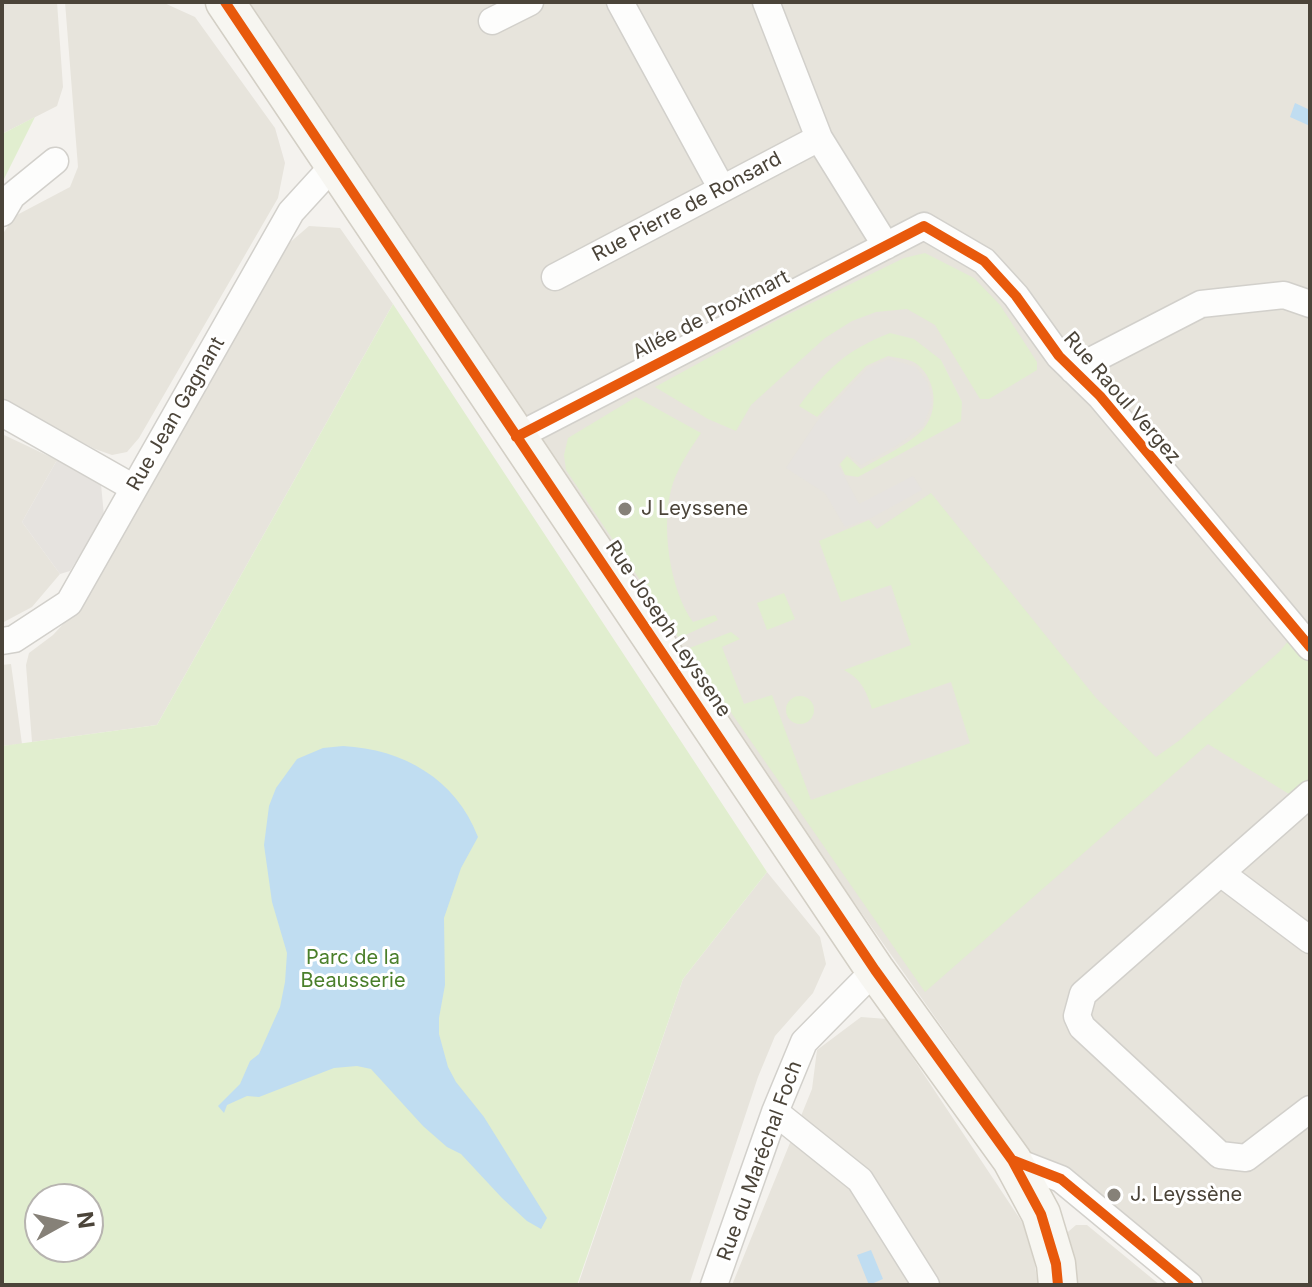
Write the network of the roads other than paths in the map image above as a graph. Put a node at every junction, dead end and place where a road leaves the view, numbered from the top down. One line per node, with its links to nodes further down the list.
1 (225, 2): 8 (street, Rue Joseph Leyssene)
2 (530, 2): 5 (street)
3 (620, 2): 9 (street)
4 (766, 2): 6 (street)
5 (492, 21)
6 (819, 138): 9 (street, Rue Pierre de Ronsard); 12 (street)
7 (55, 161): 10 (street)
8 (333, 166): 17 (street, Rue Joseph Leyssene); 18 (street, Rue Jean Gagnant)
9 (722, 189): 13 (street, Rue Pierre de Ronsard)
10 (2, 213)
11 (924, 226): 12 (street, Allée de Proximart); 15 (street, Rue Raoul Vergez)
12 (886, 246): 17 (street, Allée de Proximart)
13 (555, 277)
14 (1310, 304): 15 (street)
15 (1073, 370): 20 (street, Rue Raoul Vergez)
16 (2, 413): 18 (street)
17 (516, 437): 24 (street, Rue Joseph Leyssene)
18 (134, 488): 19 (street, Rue Jean Gagnant)
19 (2, 641)
20 (1310, 647)
21 (1310, 794): 22 (street)
22 (1222, 874): 23 (street); 25 (street)
23 (1310, 940)
24 (875, 970): 26 (street, Rue du Maréchal Foch); 27 (street, Rue Joseph Leyssene)
25 (1310, 1109)
26 (775, 1112): 30 (street, Rue du Maréchal Foch); 31 (street)
27 (1012, 1160): 28 (street); 29 (street, Rue Joseph Leyssene)
28 (1094, 1209): 29 (street); 33 (street)
29 (1041, 1214): 32 (street, Rue Joseph Leyssene)
30 (714, 1285)
31 (926, 1285)
32 (1058, 1285)
33 (1189, 1285)

